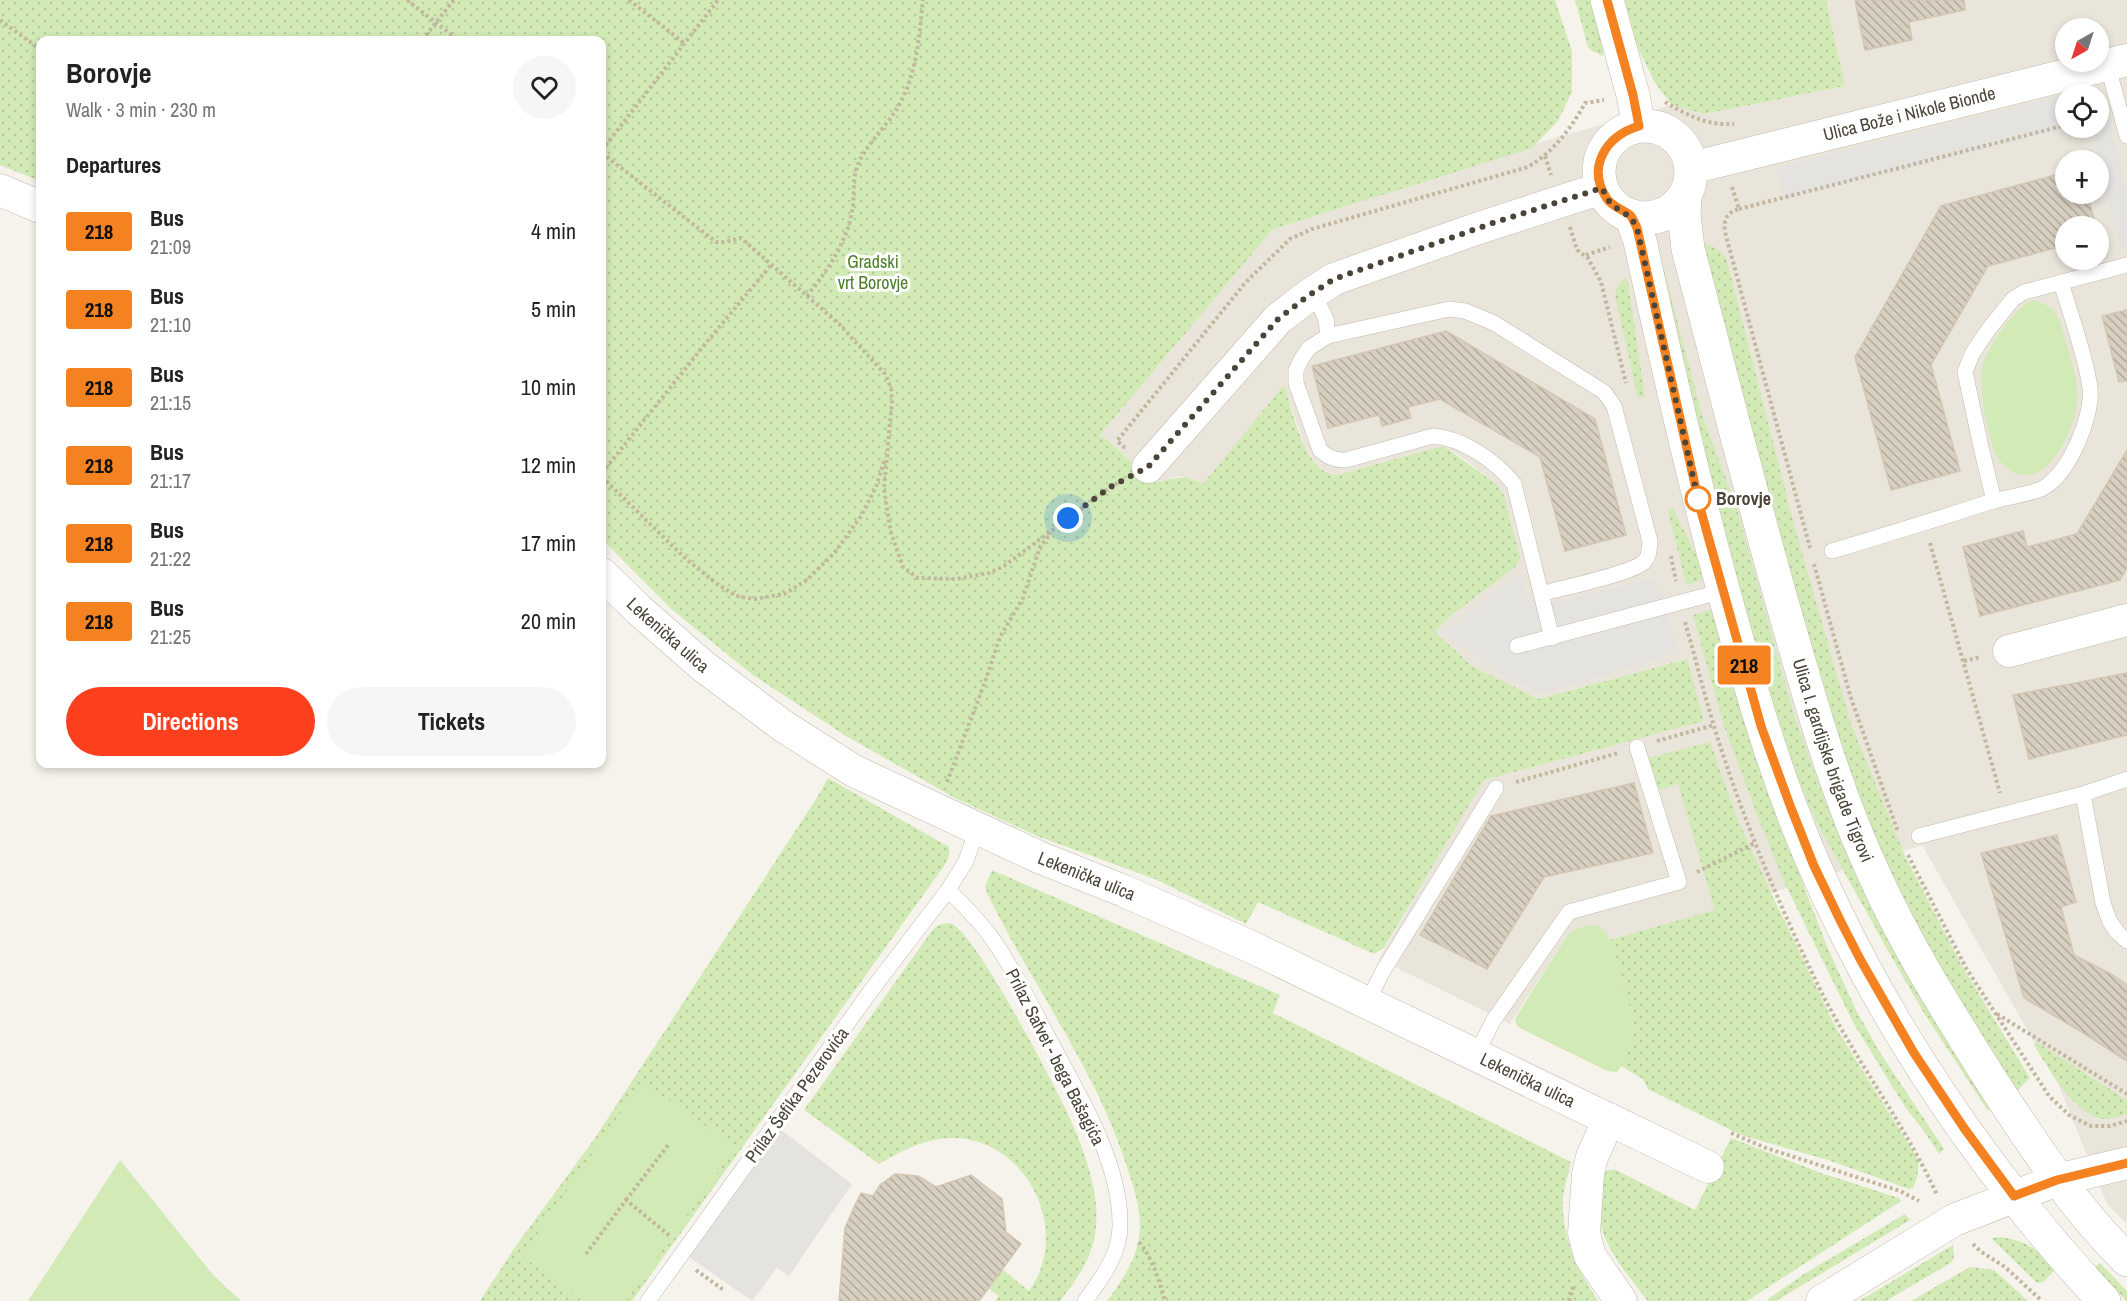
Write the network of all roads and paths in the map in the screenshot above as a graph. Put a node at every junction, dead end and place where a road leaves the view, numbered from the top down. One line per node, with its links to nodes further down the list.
1 (407, 0): 8 (path)
2 (454, 0): 8 (path)
3 (629, 0): 11 (path)
4 (718, 0): 11 (path)
5 (923, 0): 34 (path)
6 (1607, 0): 14 (street)
7 (0, 21): 12 (path)
8 (436, 22): 9 (path); 10 (path)
9 (425, 36)
10 (453, 36)
11 (684, 43): 17 (path)
12 (36, 46)
13 (2117, 62): 16 (lane); 21 (street, Ulica Bože i Nikole Bionde)
14 (1639, 126): 21 (street); 22 (street)
15 (2055, 128): 26 (path)
16 (2127, 136)
17 (606, 146)
18 (606, 154): 30 (path)
19 (1545, 156): 20 (path)
20 (1551, 174)
21 (1688, 182): 27 (street); 77 (street, Ulica I. gardijske brigade Tigrovi)
22 (1602, 188): 27 (street); 33 (street)
23 (0, 190): 25 (street)
24 (1733, 190): 26 (path)
25 (36, 205)
26 (1739, 209): 62 (path)
27 (1631, 216): 45 (street)
28 (1610, 247): 29 (path)
29 (1585, 255)
30 (771, 265): 34 (path); 38 (path)
31 (2127, 265): 32 (lane)
32 (2061, 282): 40 (lane); 40 (lane)
33 (1313, 292): 35 (lane); 37 (street)
34 (807, 296): 36 (path)
35 (1328, 336): 46 (lane); 46 (lane)
36 (887, 451): 39 (path); 42 (path)
37 (1148, 467): 42 (path)
38 (606, 470)
39 (606, 479)
40 (1994, 501): 41 (lane)
41 (1924, 523): 43 (lane); 58 (path)
42 (1054, 528): 55 (path)
43 (1833, 551)
44 (606, 578): 59 (street, Lekenička ulica)
45 (1723, 591): 49 (lane); 79 (street)
46 (1541, 594): 49 (lane)
47 (1684, 618): 52 (path)
48 (2127, 620): 51 (street)
49 (1552, 638): 50 (lane)
50 (1517, 646)
51 (2009, 651)
52 (1714, 725): 53 (path); 61 (path)
53 (1637, 747): 56 (path); 64 (lane)
54 (2127, 779): 57 (lane)
55 (947, 787)
56 (1496, 788): 67 (lane)
57 (2083, 794): 58 (lane); 66 (lane)
58 (2006, 814): 60 (lane)
59 (977, 829): 65 (lane); 67 (street, Lekenička ulica)
60 (1919, 836)
61 (1755, 843): 64 (path); 78 (path)
62 (1902, 843)
63 (1907, 853): 68 (path)
64 (1679, 882): 69 (lane)
65 (948, 890): 82 (lane, Prilaz Safvet - bega Bašagića); 89 (lane, Prilaz Šefika Pezerovića)
66 (2127, 941)
67 (1367, 1002): 69 (street, Lekenička ulica)
68 (1995, 1012): 70 (path); 72 (path)
69 (1476, 1055): 71 (street, Lekenička ulica)
70 (2127, 1094)
71 (1609, 1119): 76 (street, Lekenička ulica); 92 (street)
72 (2127, 1121)
73 (1731, 1133): 81 (path)
74 (669, 1144): 80 (path)
75 (2127, 1163): 77 (street)
76 (1708, 1167)
77 (2057, 1180): 79 (street); 86 (street, Ulica I. gardijske brigade Tigrovi)
78 (1937, 1196)
79 (2014, 1196): 93 (street); 95 (street)
80 (626, 1200): 84 (path); 85 (path)
81 (1919, 1202)
82 (1121, 1226): 90 (lane, Prilaz Safvet - bega Bašagića); 91 (path)
83 (1968, 1238): 94 (path)
84 (674, 1245)
85 (586, 1254)
86 (2127, 1260)
87 (692, 1267): 88 (path)
88 (725, 1291)
89 (648, 1301)
90 (1085, 1301)
91 (1165, 1301)
92 (1621, 1301)
93 (1822, 1301)
94 (2042, 1301)
95 (2104, 1301)

